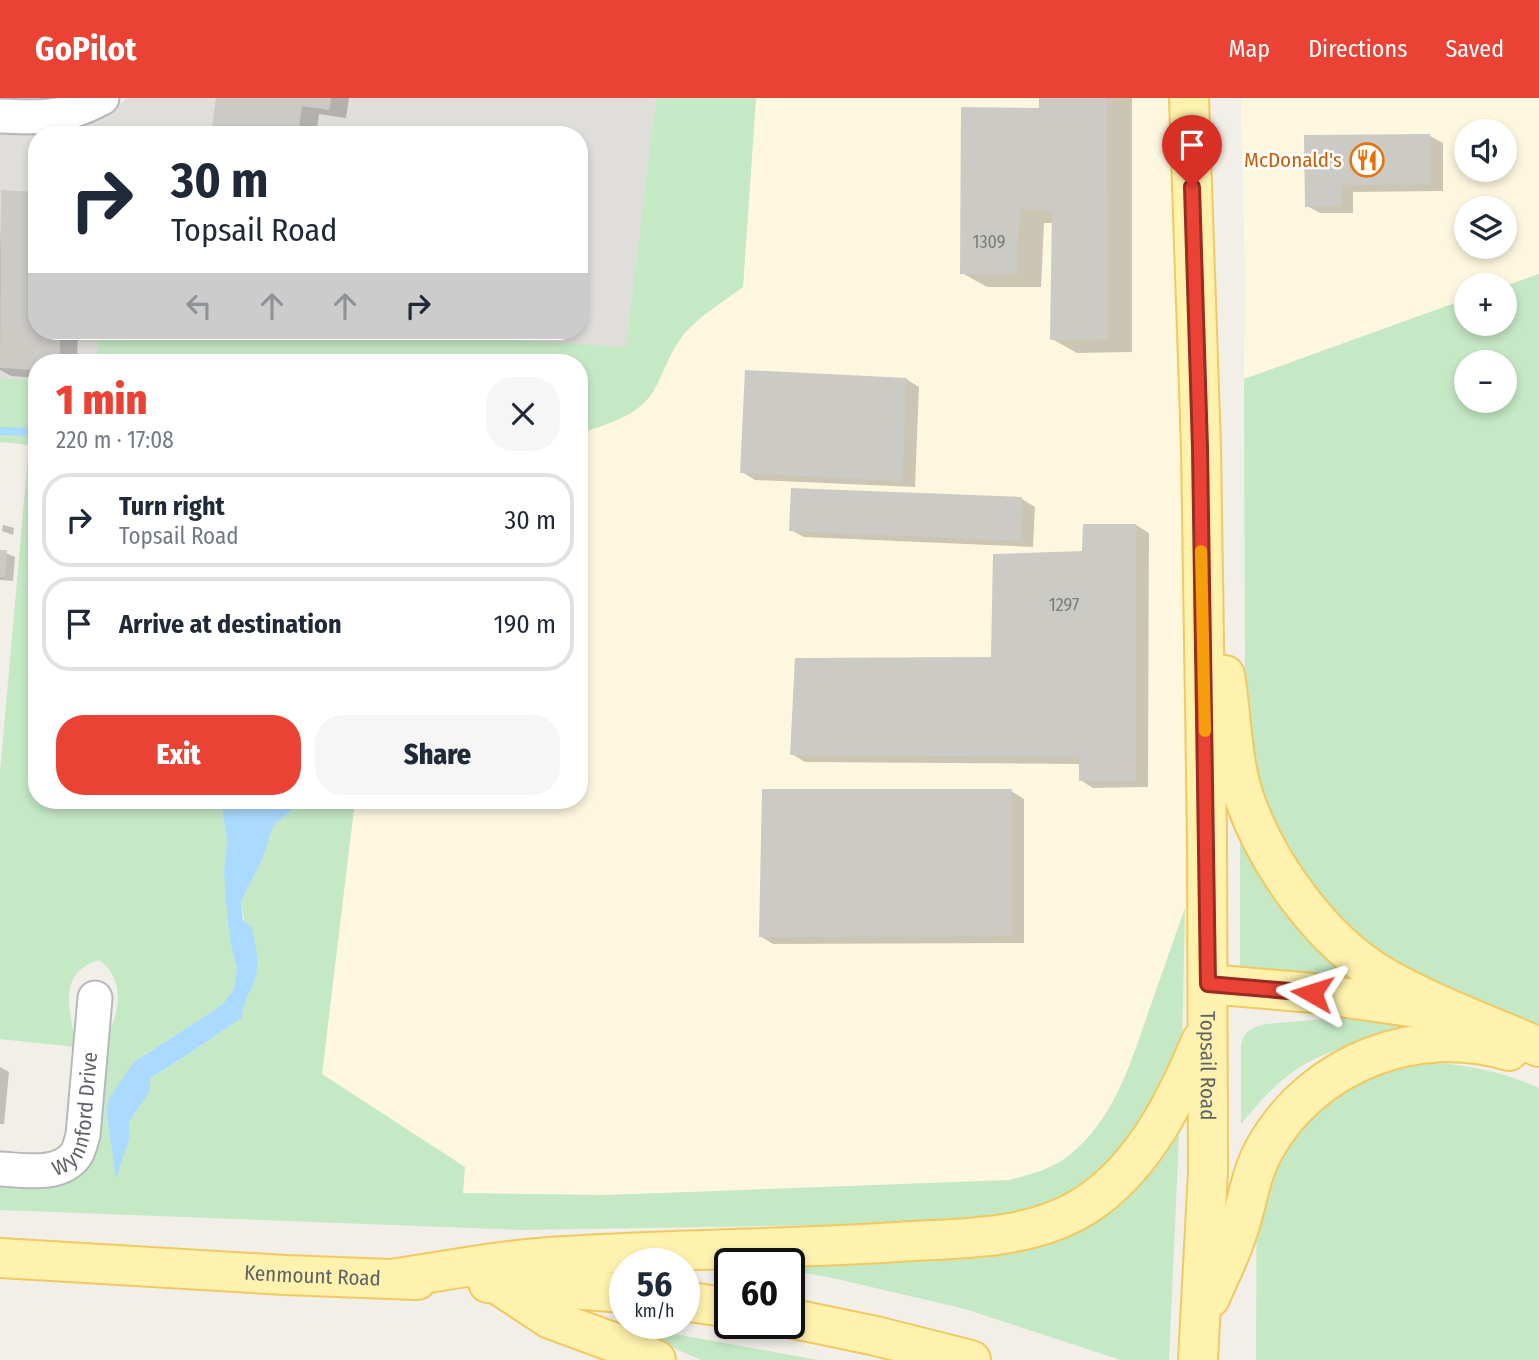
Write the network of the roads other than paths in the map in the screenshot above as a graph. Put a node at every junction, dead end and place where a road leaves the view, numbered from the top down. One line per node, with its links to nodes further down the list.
1 (103, 98): 3 (street)
2 (1189, 98): 4 (main road, Topsail Road)
3 (0, 116)
4 (1201, 542): 5 (main road, Topsail Road); 7 (main road)
5 (1208, 984): 7 (main road); 8 (main road, Topsail Road)
6 (95, 998): 11 (street, Wynnford Drive)
7 (1471, 1017): 9 (main road)
8 (1207, 1026): 13 (main road); 16 (main road, Topsail Road)
9 (1539, 1047)
10 (1539, 1063): 16 (main road)
11 (0, 1169)
12 (0, 1258): 13 (main road, Kenmount Road)
13 (391, 1279): 14 (main road, Kenmount Road)
14 (495, 1283): 15 (main road, Kenmount Road); 19 (main road)
15 (609, 1292)
16 (1200, 1319): 21 (main road, Topsail Road)
17 (805, 1323): 18 (main road)
18 (916, 1354): 20 (main road)
19 (656, 1360)
20 (971, 1360)
21 (1198, 1360)

